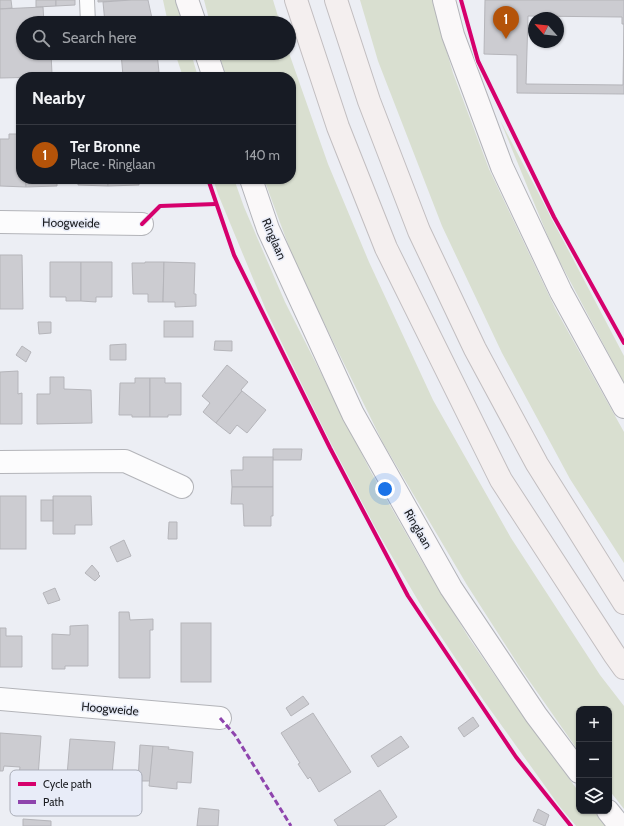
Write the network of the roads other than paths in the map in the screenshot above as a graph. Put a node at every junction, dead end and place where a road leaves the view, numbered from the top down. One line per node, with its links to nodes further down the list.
1 (88, 0): 6 (lane)
2 (187, 0): 7 (main road)
3 (296, 0): 17 (highway)
4 (336, 0): 16 (highway)
5 (444, 0): 13 (main road)
6 (88, 16)
7 (193, 16)
8 (208, 60): 9 (main road)
9 (212, 72)
10 (253, 184): 20 (main road, Ringlaan)
11 (0, 222): 12 (street, Hoogweide)
12 (142, 224)
13 (624, 408)
14 (0, 462): 15 (street)
15 (182, 487)
16 (624, 603)
17 (624, 668)
18 (0, 699): 19 (street, Hoogweide)
19 (220, 718)
20 (576, 768)
21 (610, 814): 22 (main road)
22 (620, 826)

